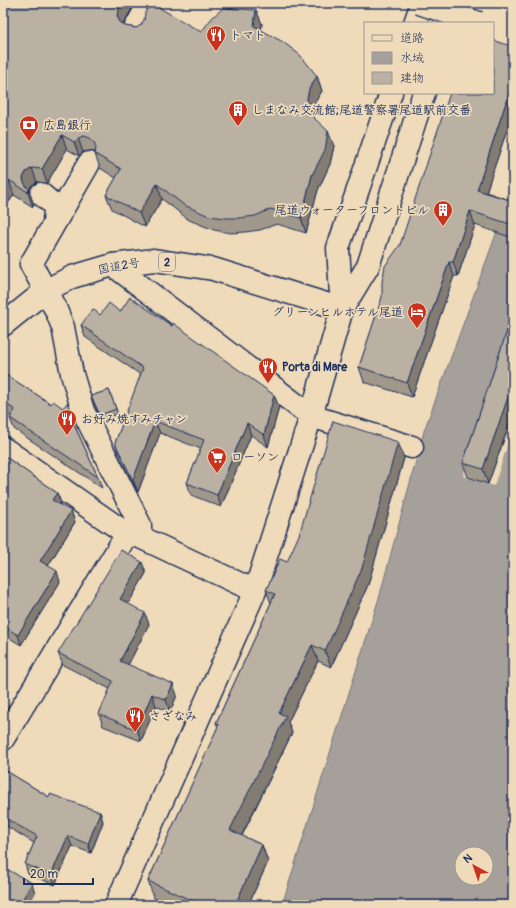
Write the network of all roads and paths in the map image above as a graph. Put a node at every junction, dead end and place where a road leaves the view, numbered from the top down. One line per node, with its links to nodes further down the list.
1 (150, 3): 8 (main road)
2 (419, 3): 7 (main road, bridge)
3 (422, 3): 5 (main road)
4 (453, 3): 6 (main road)
5 (415, 22)
6 (446, 22)
7 (476, 22)
8 (138, 30)
9 (391, 94): 16 (main road)
10 (424, 94): 16 (main road)
11 (89, 163): 12 (main road)
12 (70, 195): 13 (main road); 13 (main road)
13 (54, 224): 15 (main road)
14 (113, 265): 15 (main road, 国道2号 / 2); 16 (main road, 国道2号 / 2); 18 (main road)
15 (45, 291): 17 (main road, 国道2号 / 2); 21 (main road)
16 (342, 309): 18 (main road)
17 (3, 325)
18 (311, 416): 20 (main road); 22 (main road)
19 (3, 448): 21 (main road)
20 (412, 448)
21 (134, 536): 22 (main road); 23 (main road)
22 (255, 591): 24 (main road)
23 (3, 739)
24 (116, 905)

